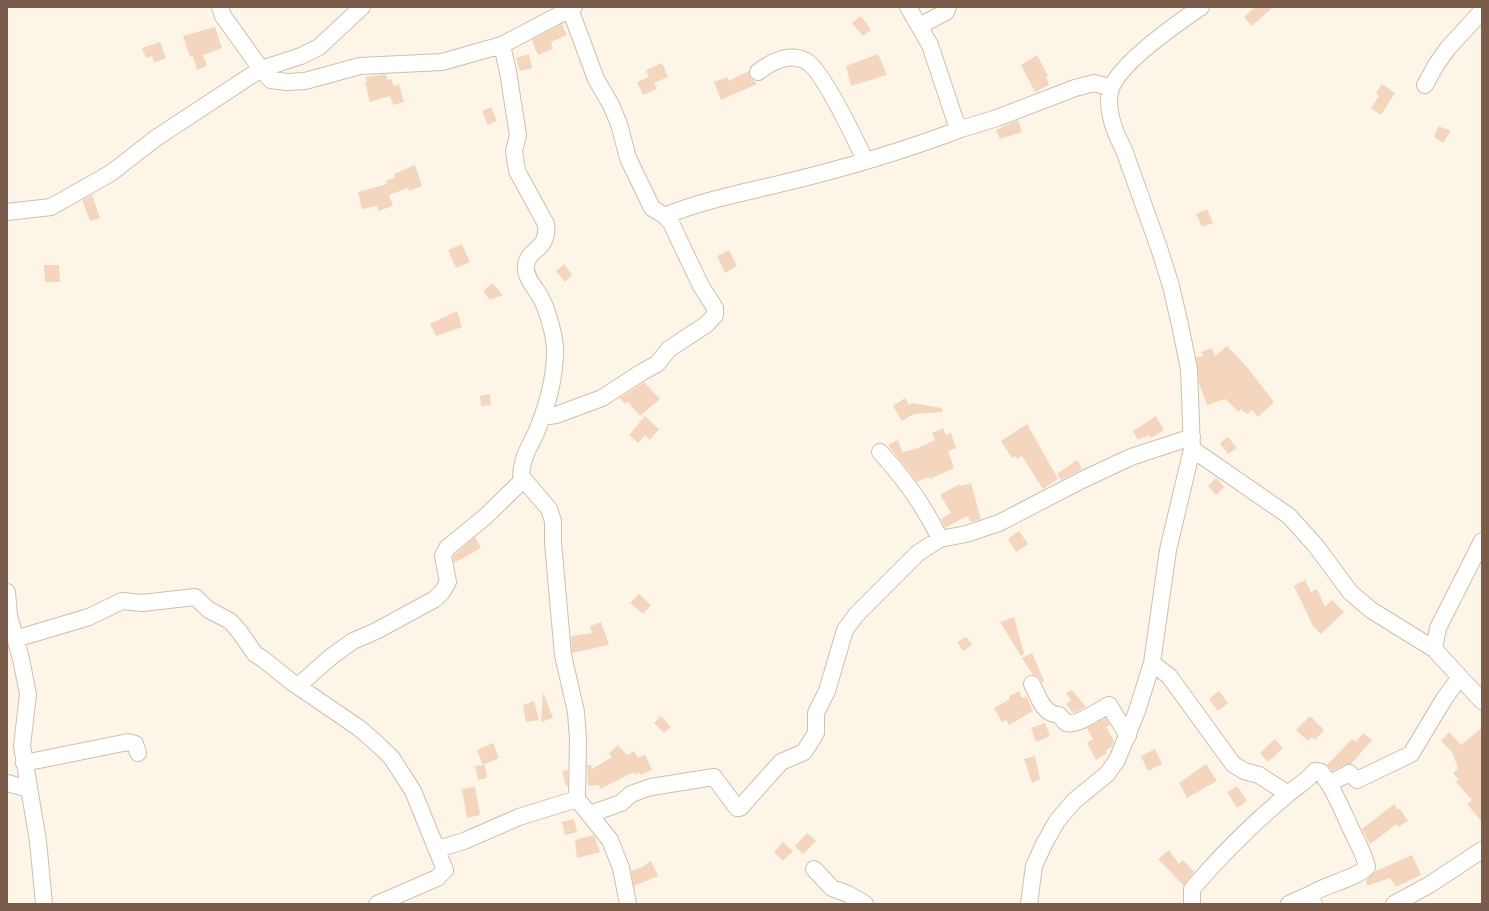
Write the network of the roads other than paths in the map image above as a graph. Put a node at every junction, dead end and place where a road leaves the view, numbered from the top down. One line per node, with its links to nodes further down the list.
1 (220, 7): 10 (street)
2 (362, 7): 10 (street)
3 (908, 7): 8 (street)
4 (948, 7): 8 (street)
5 (1201, 7): 13 (street)
6 (572, 8): 9 (street); 17 (street)
7 (1482, 11): 12 (street)
8 (919, 26): 14 (street)
9 (502, 44): 10 (street); 18 (street)
10 (261, 70): 16 (street)
11 (758, 72): 15 (street)
12 (1425, 85)
13 (1110, 91): 14 (street); 19 (street)
14 (961, 129): 15 (street)
15 (865, 160): 17 (street)
16 (7, 212)
17 (665, 216): 18 (street)
18 (542, 418): 21 (street)
19 (1192, 443): 22 (street); 26 (street); 27 (street)
20 (880, 452): 22 (street)
21 (523, 480): 30 (street); 39 (street)
22 (940, 539): 40 (street)
23 (1482, 541): 26 (street)
24 (7, 592): 25 (street)
25 (15, 639): 30 (street); 34 (street)
26 (1434, 649): 28 (street)
27 (1152, 664): 32 (street); 38 (street)
28 (1460, 677): 31 (street); 36 (street)
29 (1032, 684): 32 (street)
30 (299, 685): 41 (street)
31 (1482, 701)
32 (1128, 736): 49 (street)
33 (138, 753): 34 (street)
34 (24, 763): 37 (street)
35 (7, 783): 37 (street)
36 (1329, 784): 38 (street); 44 (street)
37 (29, 789): 45 (street)
38 (1288, 794): 50 (street)
39 (577, 800): 40 (street); 41 (street)
40 (590, 814): 47 (street)
41 (438, 849): 46 (street)
42 (1482, 850): 52 (street)
43 (814, 868): 48 (street)
44 (1313, 899): 51 (street)
45 (44, 904)
46 (377, 904)
47 (628, 904)
48 (865, 904)
49 (1029, 904)
50 (1192, 904)
51 (1288, 904)
52 (1394, 904)

